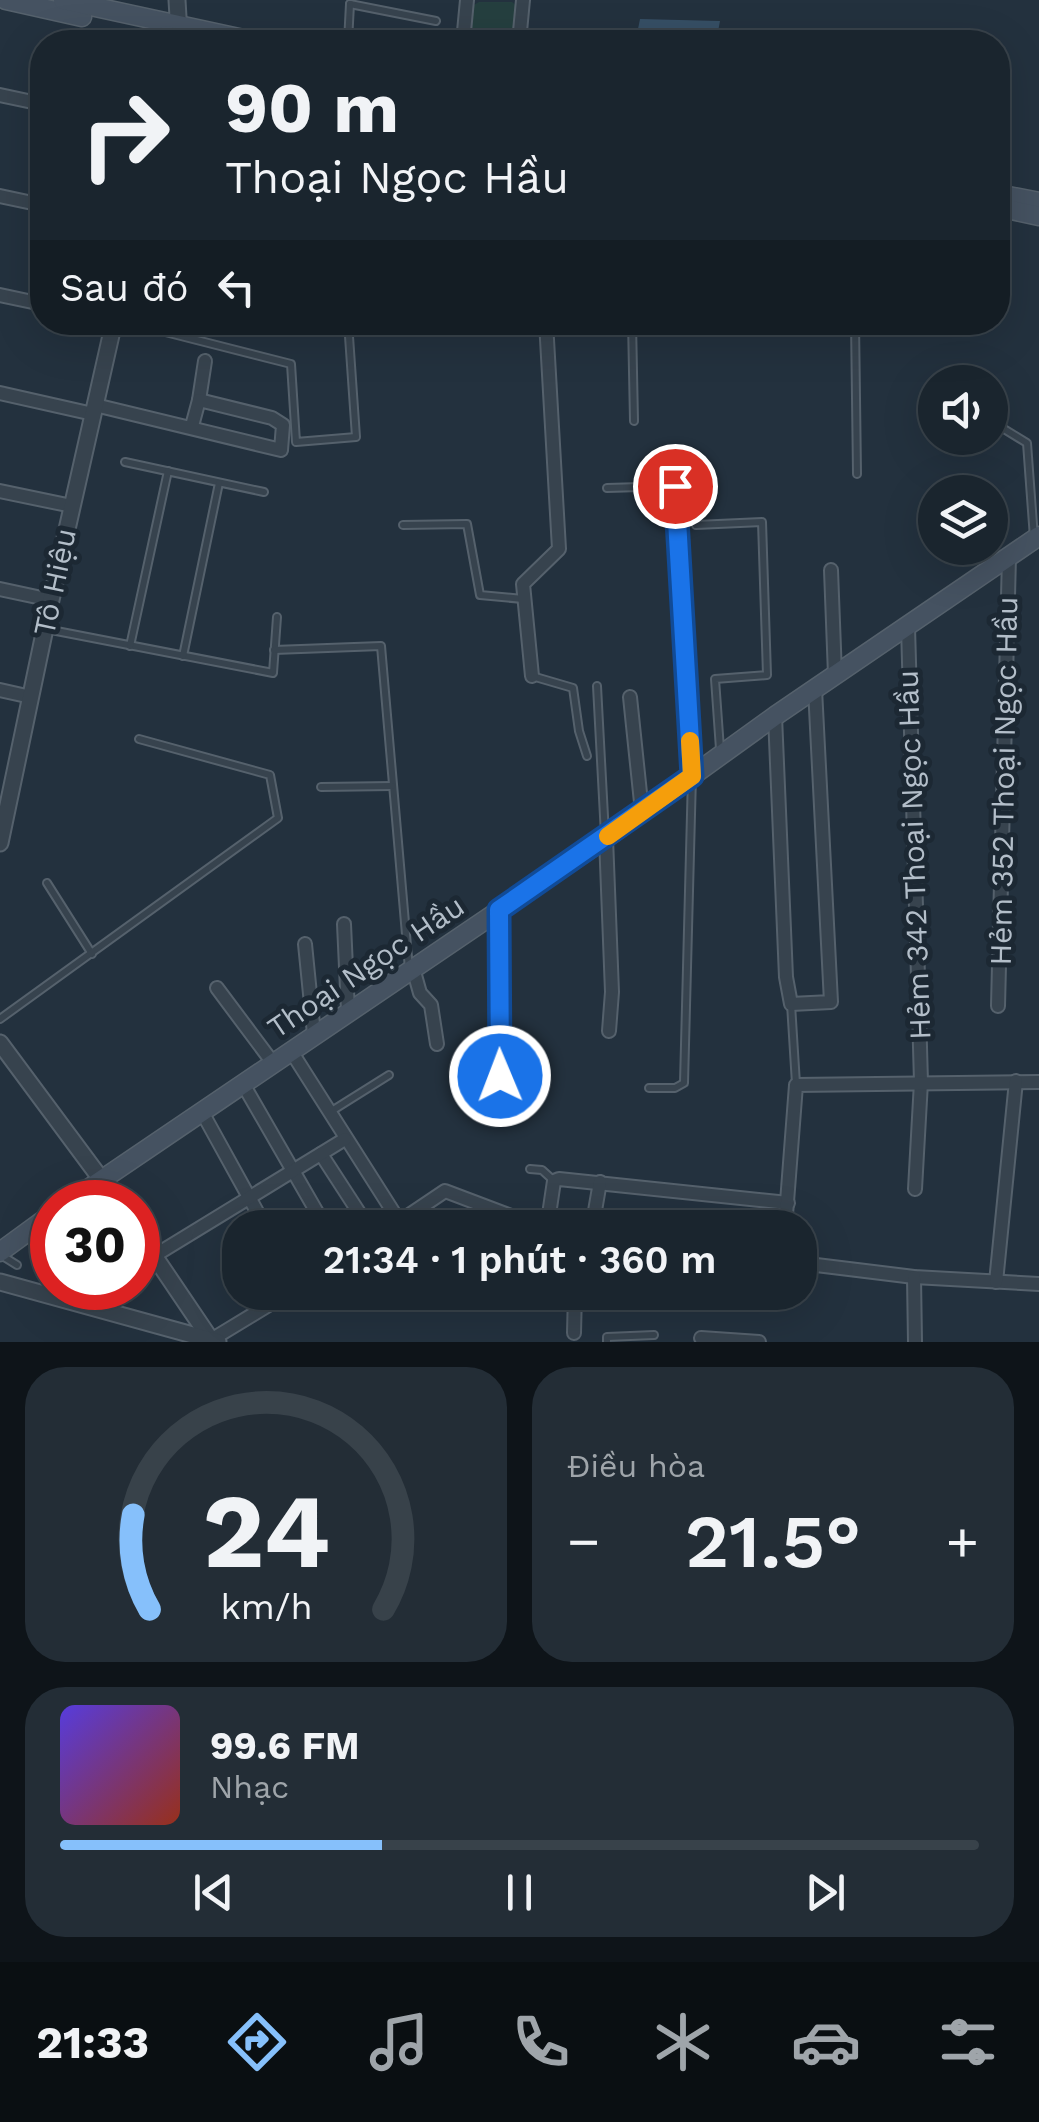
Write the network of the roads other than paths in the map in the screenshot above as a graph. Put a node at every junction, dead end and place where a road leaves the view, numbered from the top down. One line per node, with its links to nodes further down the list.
1 (6, 0): 8 (main road)
2 (63, 0): 9 (main road)
3 (177, 0): 10 (street)
4 (467, 0): 12 (street)
5 (523, 0): 13 (street)
6 (350, 2): 7 (lane); 11 (lane)
7 (436, 21)
8 (153, 30)
9 (162, 30)
10 (178, 30)
11 (349, 30)
12 (464, 30)
13 (520, 30)
14 (0, 95): 15 (street)
15 (30, 101)
16 (0, 196): 18 (street)
17 (1010, 196): 19 (main road)
18 (30, 202)
19 (1039, 202)
20 (1010, 210): 21 (main road)
21 (1039, 216)
22 (0, 296): 23 (street)
23 (30, 302)
24 (111, 335): 33 (street, Tô Hiệu)
25 (177, 335): 26 (lane)
26 (349, 335)
27 (547, 335): 51 (street)
28 (632, 335): 34 (lane)
29 (855, 335): 39 (lane)
30 (205, 361): 32 (street)
31 (0, 393): 33 (street)
32 (199, 400): 35 (street); 35 (street)
33 (94, 410): 35 (street); 44 (street, Tô Hiệu)
34 (634, 421)
35 (192, 426)
36 (1008, 431): 47 (lane)
37 (125, 462): 38 (lane)
38 (168, 471): 40 (lane); 56 (lane)
39 (857, 474)
40 (220, 483): 43 (lane); 58 (lane)
41 (607, 488): 70 (lane)
42 (0, 490): 44 (street)
43 (264, 492)
44 (72, 506): 52 (street, Tô Hiệu)
45 (403, 525): 51 (lane)
46 (696, 525): 69 (lane)
47 (1036, 538): 48 (main road, Thoại Ngọc Hầu)
48 (1009, 556): 54 (main road, Thoại Ngọc Hầu); 85 (street, Hẻm 352 Thoại Ngọc Hầu)
49 (831, 570): 59 (street)
50 (0, 589): 52 (street)
51 (524, 599): 60 (street)
52 (51, 600): 55 (street, Tô Hiệu)
53 (277, 617): 57 (lane)
54 (908, 627): 59 (main road, Thoại Ngọc Hầu); 95 (street, Hẻm 342 Thoại Ngọc Hầu)
55 (44, 629): 56 (lane); 64 (street, Tô Hiệu)
56 (130, 646): 58 (lane)
57 (274, 650): 58 (lane); 72 (lane)
58 (183, 656)
59 (835, 675): 62 (main road, Thoại Ngọc Hầu)
60 (532, 676): 68 (lane)
61 (597, 686): 75 (lane)
62 (815, 689): 66 (main road, Thoại Ngọc Hầu); 84 (street)
63 (0, 690): 64 (street)
64 (31, 697): 73 (street, Tô Hiệu)
65 (630, 698): 74 (street)
66 (775, 716): 69 (main road, Thoại Ngọc Hầu); 84 (street)
67 (139, 739): 81 (lane)
68 (587, 756)
69 (720, 756): 70 (main road, Thoại Ngọc Hầu)
70 (692, 776): 74 (main road, Thoại Ngọc Hầu); 100 (lane)
71 (321, 786): 72 (lane)
72 (392, 786): 82 (lane)
73 (5, 795): 76 (street, Tô Hiệu)
74 (642, 812): 75 (main road, Thoại Ngọc Hầu)
75 (606, 838): 78 (main road, Thoại Ngọc Hầu); 88 (street)
76 (0, 843)
77 (47, 883): 81 (lane)
78 (499, 910): 82 (main road, Thoại Ngọc Hầu); 101 (street)
79 (344, 924): 86 (street)
80 (304, 944): 89 (street)
81 (92, 954): 87 (lane)
82 (411, 969): 86 (main road, Thoại Ngọc Hầu); 91 (street)
83 (217, 988): 93 (street)
84 (790, 1004): 99 (lane)
85 (998, 1006)
86 (348, 1012): 89 (main road, Thoại Ngọc Hầu)
87 (0, 1019)
88 (609, 1032)
89 (314, 1034): 92 (main road, Thoại Ngọc Hầu)
90 (0, 1043): 108 (street)
91 (437, 1044)
92 (291, 1051): 93 (main road, Thoại Ngọc Hầu); 103 (street)
93 (272, 1063): 98 (main road, Thoại Ngọc Hầu)
94 (388, 1075): 103 (lane)
95 (921, 1082): 96 (street); 99 (street); 113 (street, Hẻm 342 Thoại Ngọc Hầu)
96 (1016, 1082): 97 (street); 132 (street)
97 (1039, 1082)
98 (243, 1084): 102 (main road, Thoại Ngọc Hầu); 107 (street)
99 (796, 1086): 115 (street)
100 (649, 1088)
101 (510, 1108)
102 (202, 1112): 108 (main road, Thoại Ngọc Hầu); 114 (street)
103 (329, 1112): 104 (street)
104 (345, 1139): 105 (street); 119 (street)
105 (321, 1154): 107 (street); 118 (street)
106 (530, 1169): 111 (lane)
107 (293, 1171): 114 (street); 117 (street)
108 (96, 1177): 109 (main road, Thoại Ngọc Hầu); 110 (street)
109 (93, 1180)
110 (99, 1180)
111 (554, 1181): 112 (street); 122 (street)
112 (600, 1182): 115 (street); 123 (street)
113 (916, 1190)
114 (250, 1198): 116 (street); 126 (street)
115 (788, 1203): 124 (street)
116 (256, 1210)
117 (316, 1210)
118 (357, 1210)
119 (387, 1210)
120 (417, 1210): 121 (street)
121 (495, 1210)
122 (548, 1210)
123 (595, 1210)
124 (787, 1210)
125 (30, 1231): 127 (main road)
126 (160, 1252)
127 (0, 1254): 130 (lane)
128 (160, 1265): 139 (street)
129 (817, 1266): 131 (street)
130 (13, 1275): 139 (street)
131 (914, 1277): 132 (street); 142 (street)
132 (996, 1282): 133 (street)
133 (1039, 1284)
134 (262, 1310): 139 (street)
135 (574, 1310): 136 (street)
136 (574, 1333)
137 (654, 1335): 140 (lane)
138 (701, 1338): 141 (street)
139 (213, 1341)
140 (606, 1342)
141 (759, 1342)
142 (915, 1342)

